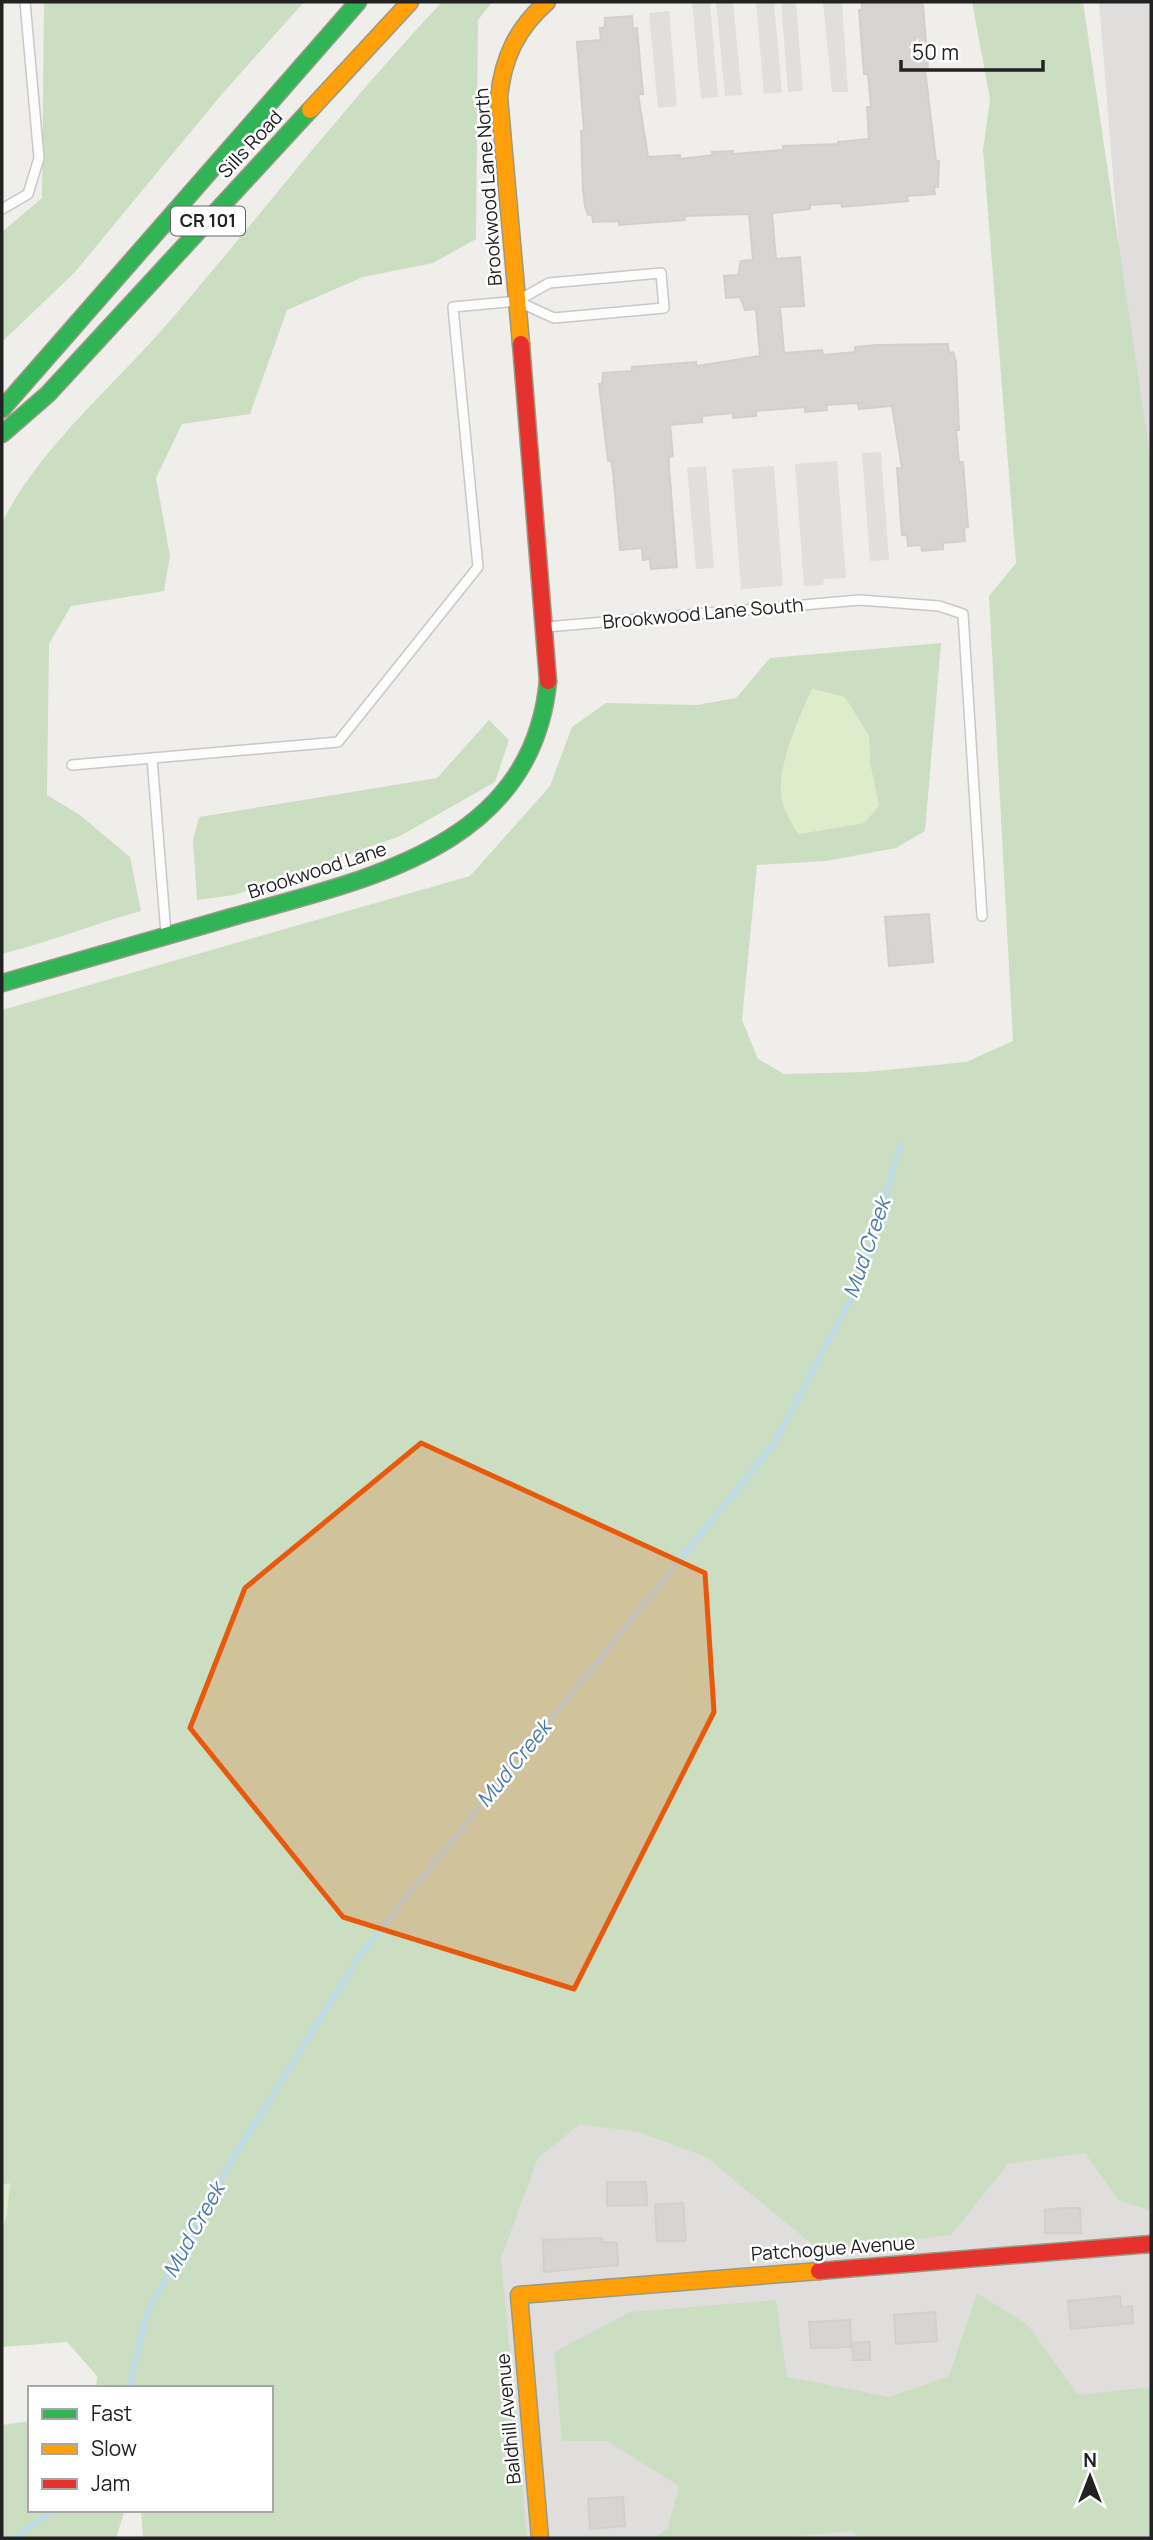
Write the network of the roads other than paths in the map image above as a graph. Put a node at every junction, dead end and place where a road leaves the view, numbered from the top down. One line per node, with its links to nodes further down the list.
1 (25, 2): 5 (lane)
2 (359, 2): 7 (street, Sills Road / CR 101)
3 (410, 2): 8 (street, Sills Road / CR 101)
4 (547, 2): 6 (street, Brookwood Lane North)
5 (2, 209)
6 (517, 301): 6 (lane); 9 (street, Brookwood Lane); 10 (lane)
7 (2, 409)
8 (2, 434)
9 (546, 627): 12 (lane, Brookwood Lane South); 13 (street, Brookwood Lane)
10 (152, 758): 11 (lane); 13 (lane)
11 (72, 765)
12 (982, 916)
13 (166, 937): 14 (street, Brookwood Lane)
14 (2, 983)
15 (1151, 2244): 16 (street, Patchogue Avenue)
16 (519, 2295): 17 (street, Baldhill Avenue)
17 (540, 2538)

